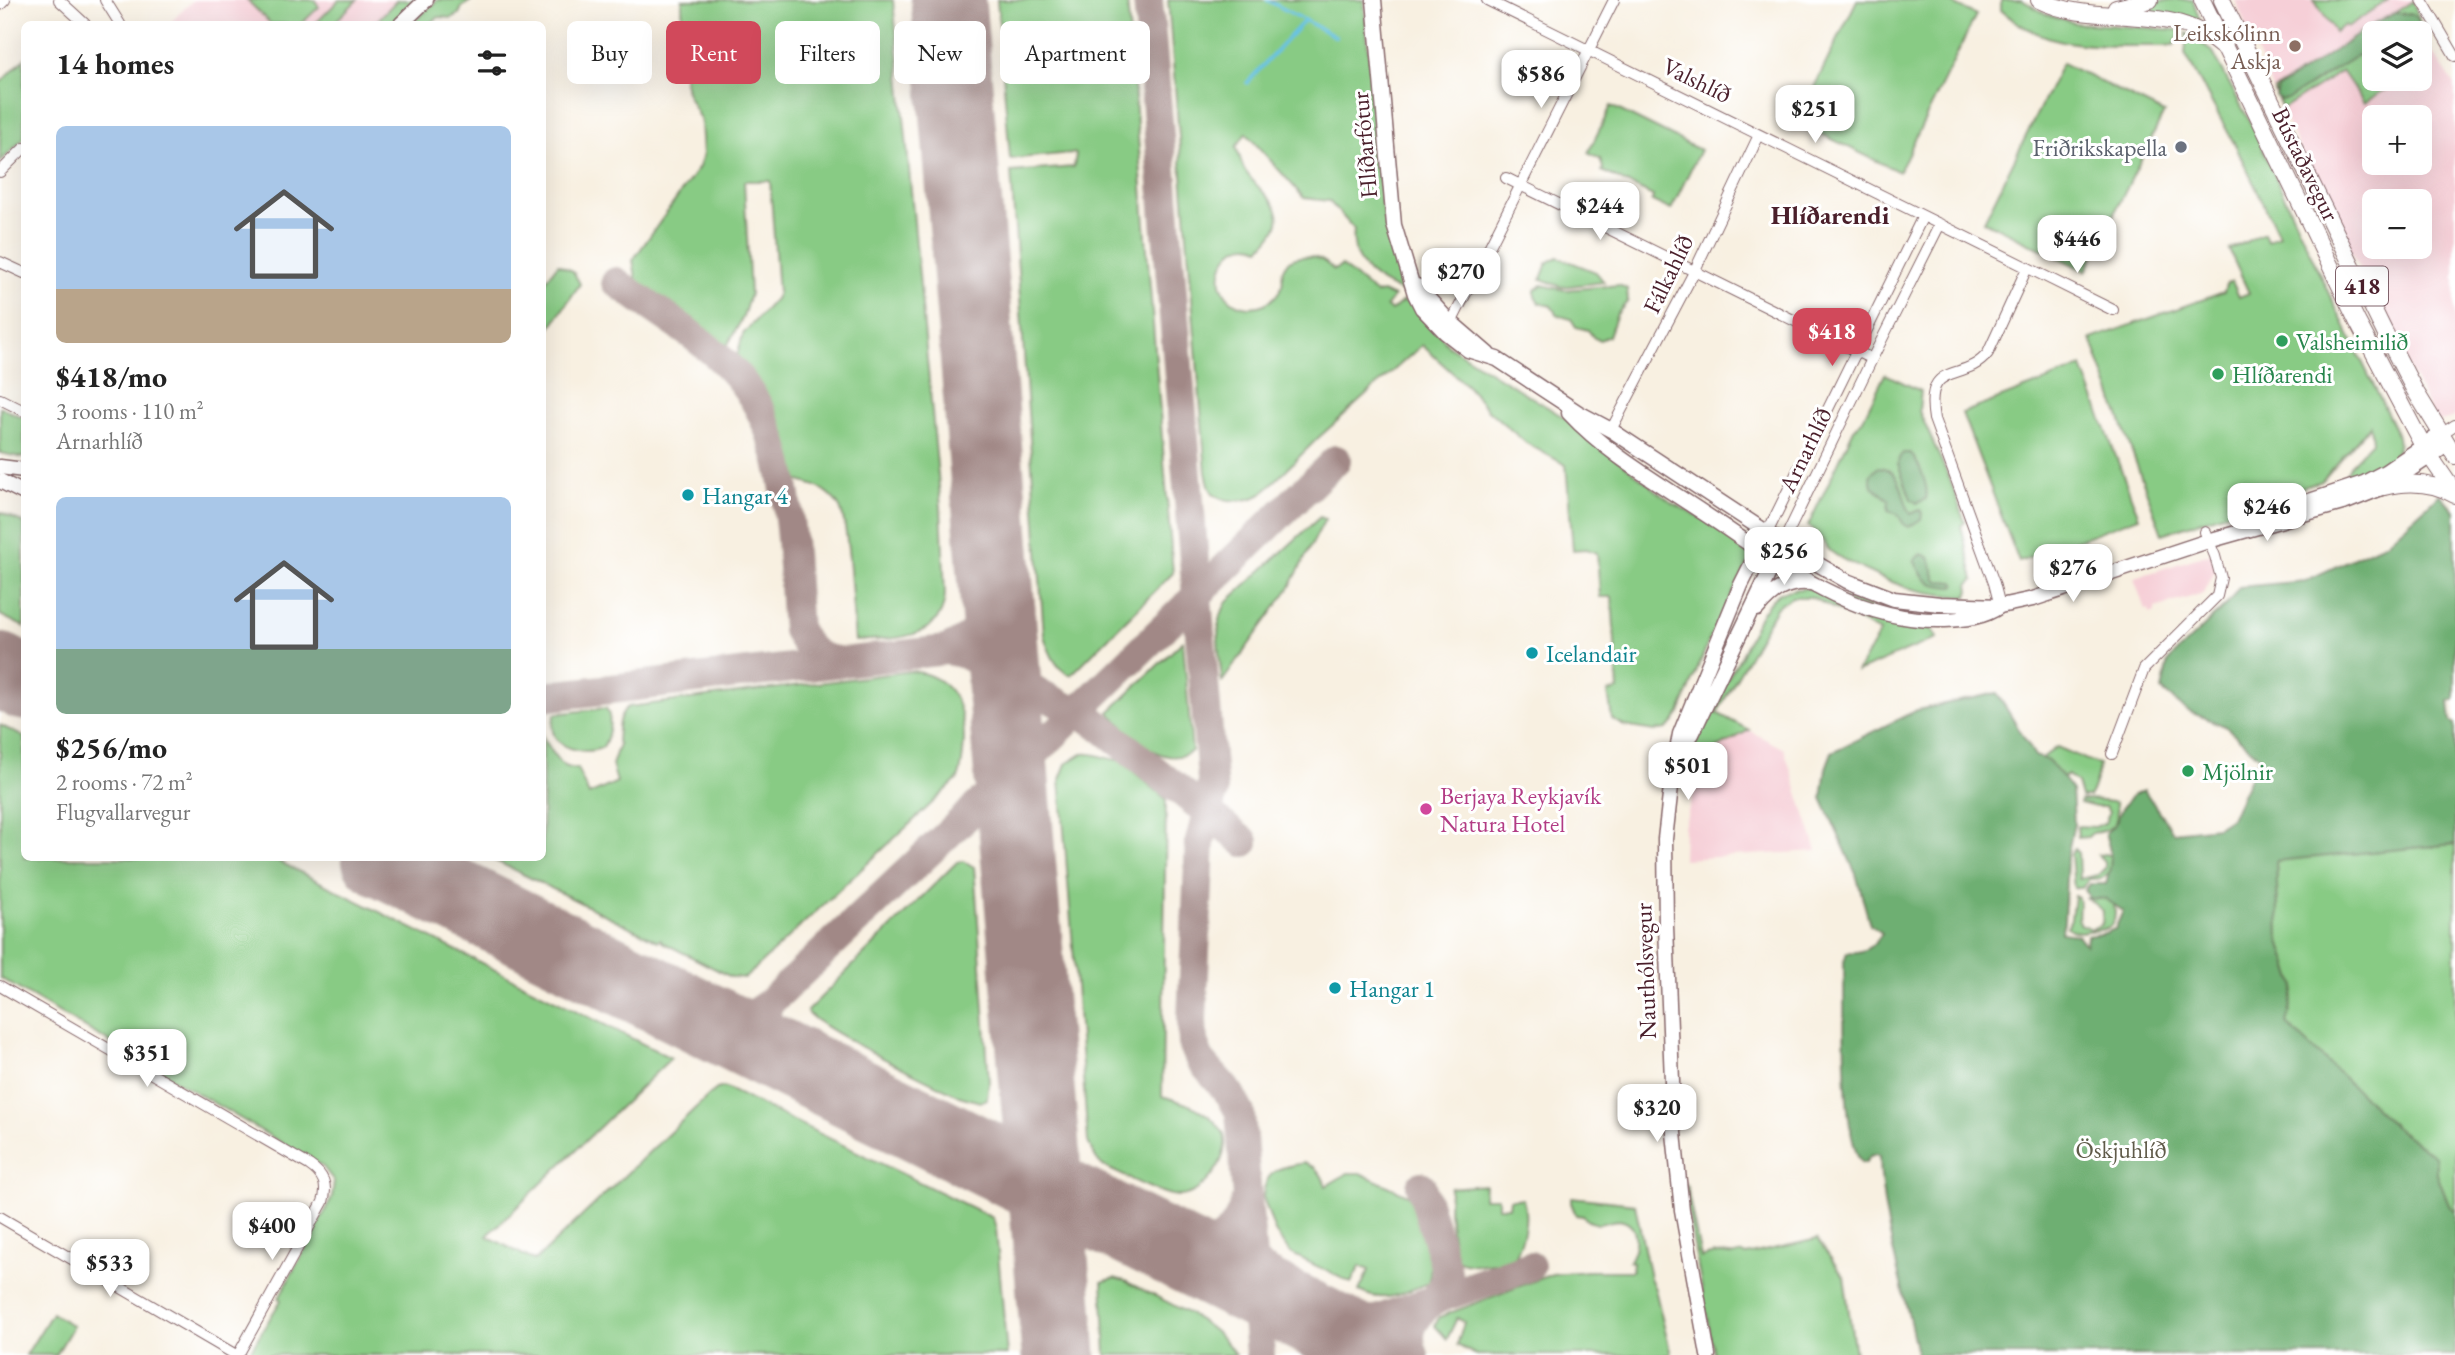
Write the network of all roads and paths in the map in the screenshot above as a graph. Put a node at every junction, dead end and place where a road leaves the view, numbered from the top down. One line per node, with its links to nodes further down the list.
1 (5, 0): 13 (street)
2 (59, 0): 15 (street)
3 (105, 0): 16 (street)
4 (426, 0): 17 (street)
5 (1374, 0): 32 (street, Hlíðarfótur)
6 (1487, 0): 18 (street, Valshlíð)
7 (1614, 0): 18 (street)
8 (2039, 0): 14 (main road)
9 (2150, 0): 14 (main road)
10 (2202, 0): 19 (main road, Bústaðavegur / 418)
11 (2222, 0): 42 (main road, Bústaðavegur / 418)
12 (2422, 0): 20 (street)
13 (0, 5)
14 (2096, 11): 19 (main road)
15 (82, 21)
16 (118, 21)
17 (404, 21)
18 (1589, 50): 21 (street, Valshlíð); 25 (street)
19 (2225, 50): 43 (main road, Bústaðavegur / 418)
20 (2455, 56)
21 (1759, 135): 26 (street, Valshlíð); 31 (street, Fálkahlíð)
22 (21, 151): 23 (street)
23 (0, 172)
24 (1506, 178): 25 (street)
25 (1521, 185): 31 (street); 34 (street)
26 (1923, 216): 27 (street, Valshlíð); 35 (street, Arnarhlíð)
27 (1940, 225): 29 (street, Valshlíð); 37 (street, Arnarhlíð)
28 (0, 262): 30 (street)
29 (2027, 268): 33 (street, Valshlíð); 56 (street)
30 (21, 272)
31 (1694, 272): 35 (street); 41 (street, Fálkahlíð)
32 (1413, 283): 34 (street, Hlíðarfótur); 36 (street, Hlíðarfótur)
33 (2113, 310)
34 (1451, 323): 36 (street, Hlíðarfótur)
35 (1857, 352): 37 (street); 50 (street, Arnarhlíð)
36 (1490, 356): 38 (street, Hlíðarfótur)
37 (1872, 359): 52 (street, Arnarhlíð)
38 (1555, 398): 41 (street, Hlíðarfótur); 53 (street, Hlíðarfótur)
39 (0, 399): 40 (street)
40 (21, 410)
41 (1611, 430): 50 (street, Hlíðarfótur)
42 (2451, 440): 43 (street)
43 (2427, 451): 47 (street); 49 (main road, Bústaðavegur / 418); 51 (street)
44 (0, 467): 45 (street)
45 (21, 470)
46 (0, 481): 48 (street)
47 (2384, 487): 49 (main road); 51 (street)
48 (21, 492)
49 (2455, 494)
50 (1767, 533): 52 (street, Hlíðarfótur); 53 (street, Nauthólsvegur)
51 (2207, 537): 56 (street); 59 (street)
52 (1783, 543): 54 (street, Nauthólsvegur); 56 (street, Hlíðarfótur)
53 (1759, 550): 54 (street, Hlíðarfótur); 58 (street, Nauthólsvegur)
54 (1775, 560): 55 (street, Hlíðarfótur); 57 (street, Nauthólsvegur)
55 (1812, 584): 56 (street, Hlíðarfótur); 57 (street)
56 (2000, 606)
57 (1743, 626): 58 (street, Nauthólsvegur)
58 (1679, 751): 63 (street, Nauthólsvegur)
59 (2112, 754)
60 (0, 986): 62 (street)
61 (0, 1217): 62 (street)
62 (237, 1355)
63 (1708, 1355)

